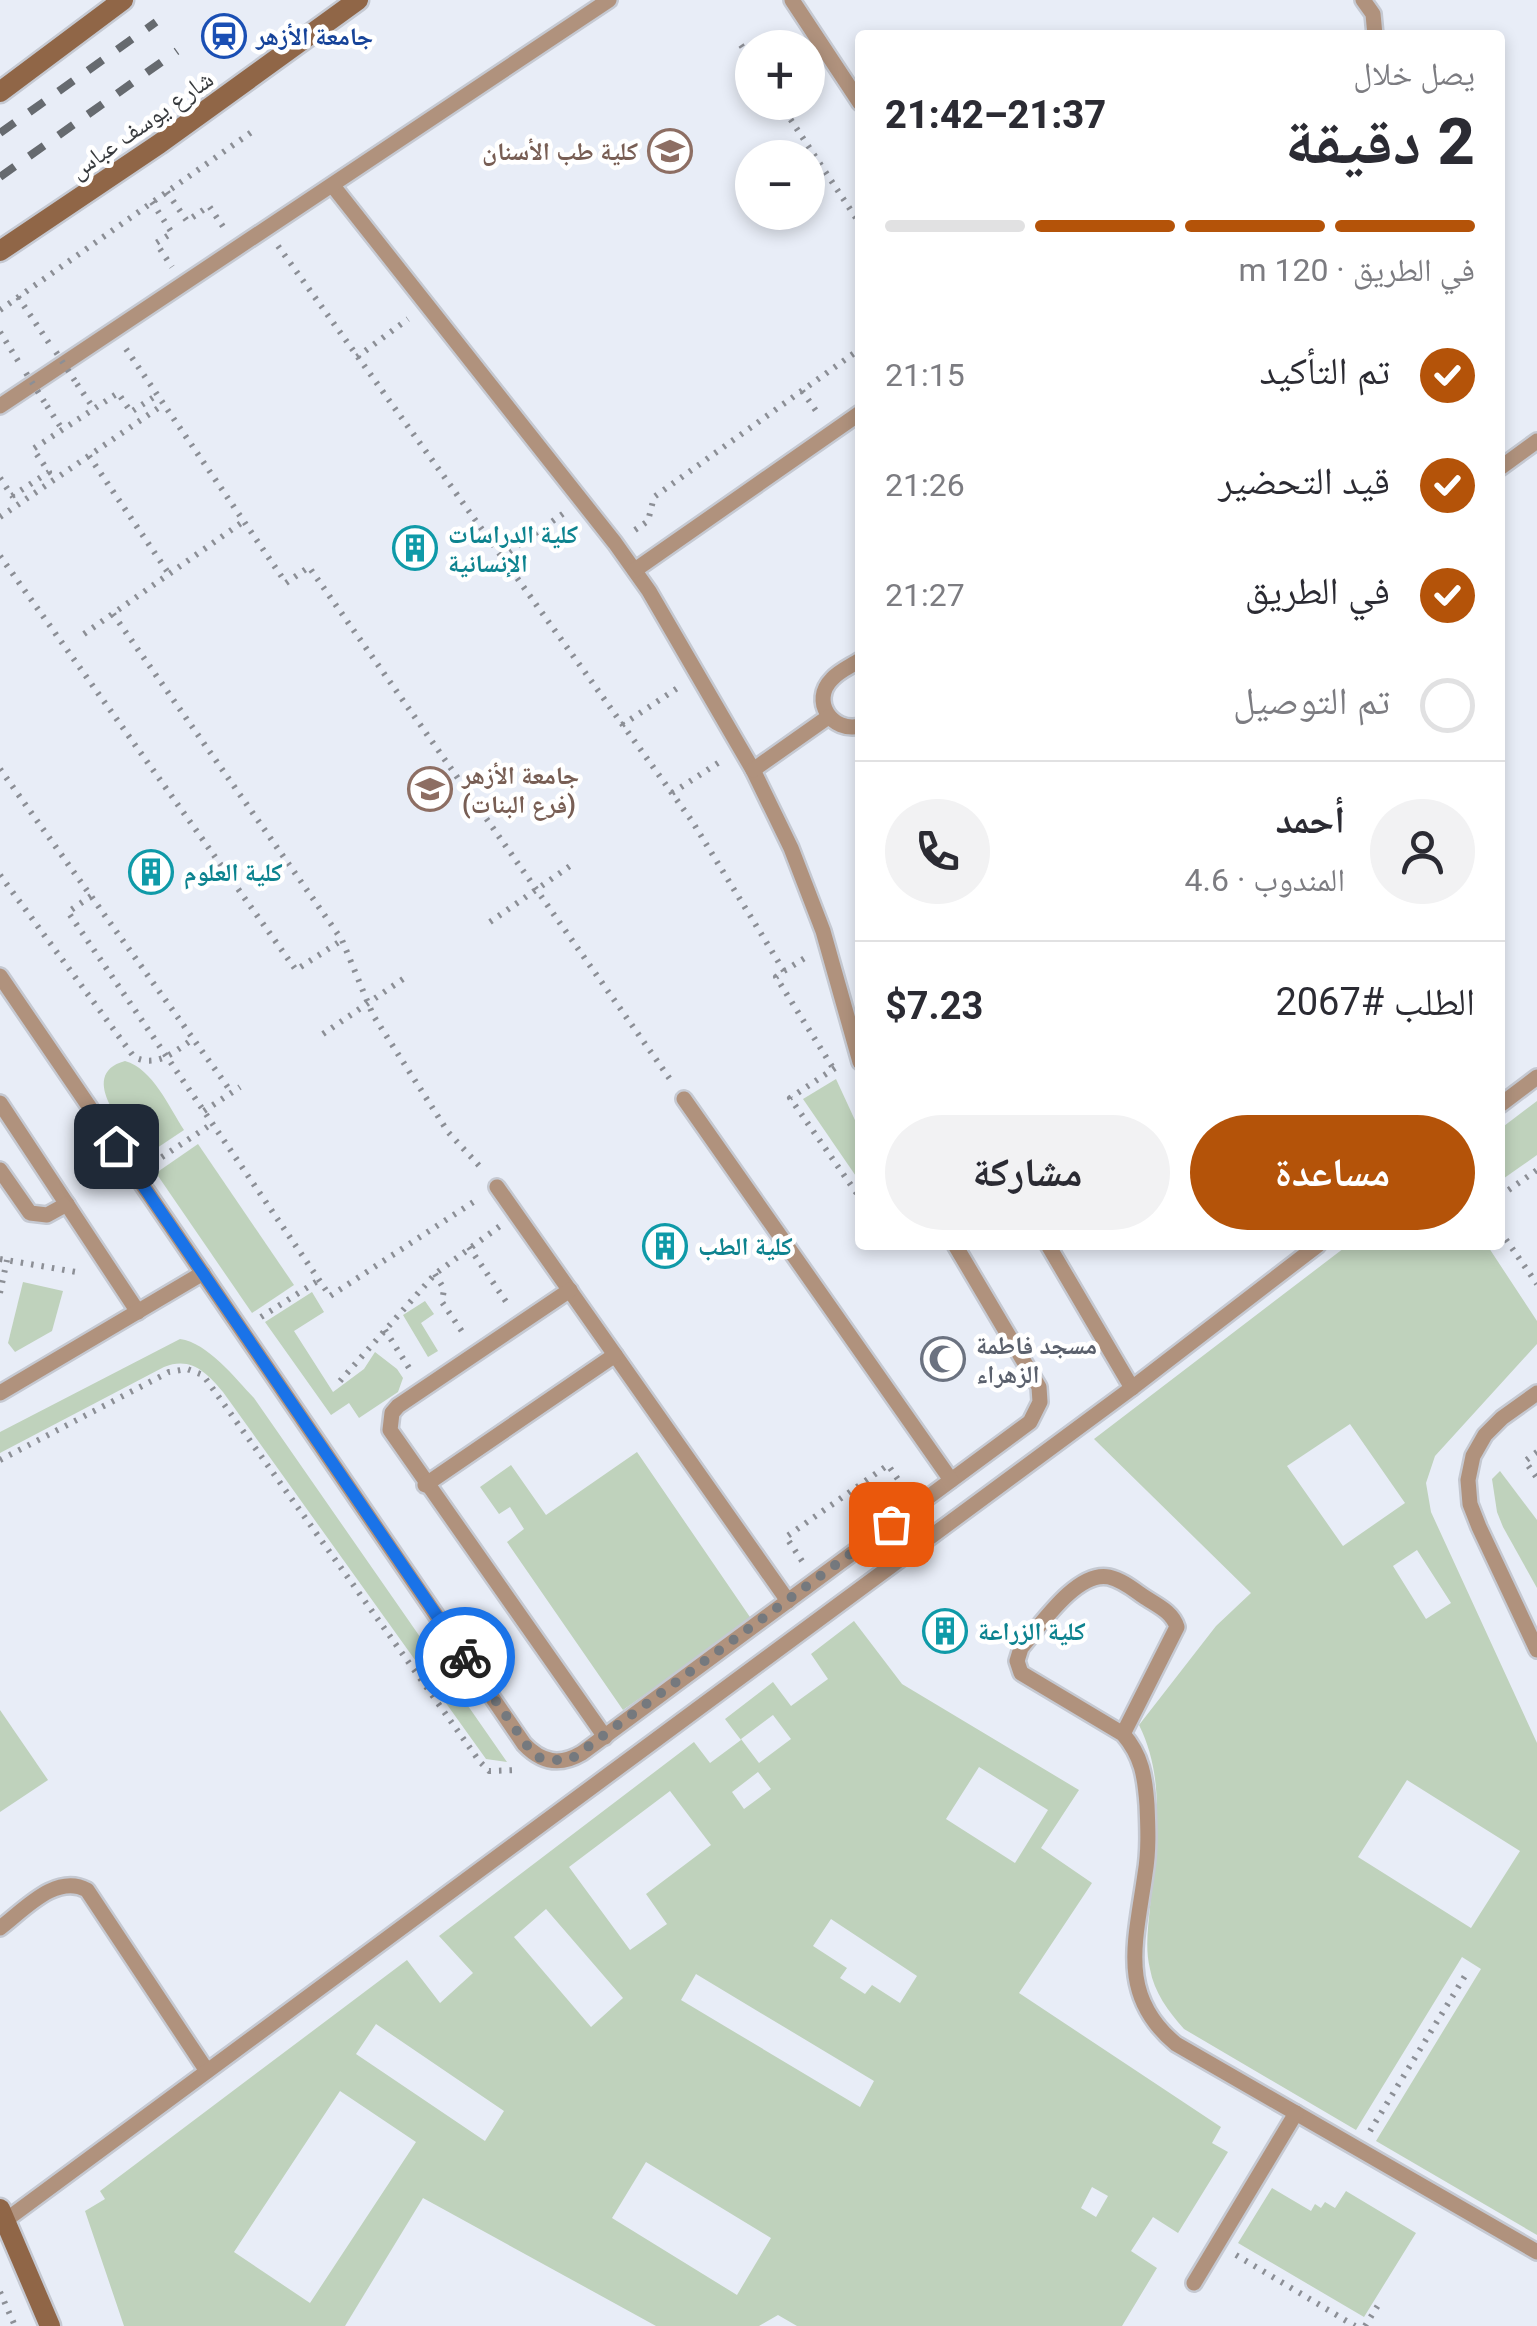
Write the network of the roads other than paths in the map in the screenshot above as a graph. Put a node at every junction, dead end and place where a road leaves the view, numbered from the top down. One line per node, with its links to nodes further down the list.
1 (123, 0): 7 (main road)
2 (358, 0): 10 (main road, شارع يوسف عباس)
3 (609, 0): 9 (lane)
4 (792, 0): 8 (lane)
5 (1363, 0): 6 (lane)
6 (1374, 30)
7 (0, 92)
8 (855, 95)
9 (333, 186): 11 (lane); 15 (lane)
10 (0, 252)
11 (0, 406)
12 (855, 416): 15 (lane)
13 (1537, 441): 14 (lane)
14 (1505, 464)
15 (635, 570): 19 (lane)
16 (855, 666): 17 (lane)
17 (828, 717): 18 (lane); 19 (lane)
18 (855, 726)
19 (753, 770): 21 (lane)
20 (0, 976): 32 (lane)
21 (855, 1044)
22 (1537, 1077): 24 (lane)
23 (684, 1099): 39 (lane)
24 (1505, 1101)
25 (0, 1103): 28 (lane)
26 (0, 1170): 28 (lane)
27 (497, 1187): 33 (lane)
28 (67, 1204): 34 (lane)
29 (959, 1250): 39 (lane)
30 (1051, 1250): 36 (lane)
31 (1311, 1250): 36 (lane)
32 (203, 1273): 34 (lane); 44 (lane)
33 (570, 1290): 35 (lane); 40 (lane)
34 (138, 1312): 37 (lane)
35 (616, 1355): 40 (lane); 41 (lane)
36 (1132, 1388): 46 (lane)
37 (0, 1393)
38 (1537, 1394): 42 (lane)
39 (951, 1480): 41 (lane)
40 (425, 1484): 44 (lane)
41 (788, 1602): 44 (lane)
42 (1537, 1650)
43 (1123, 1734): 43 (lane); 47 (lane)
44 (606, 1736)
45 (0, 1928): 46 (lane)
46 (207, 2071): 48 (lane)
47 (1296, 2113): 49 (lane); 50 (lane)
48 (3, 2214): 51 (main road)
49 (1537, 2252)
50 (1194, 2282)
51 (50, 2326)

